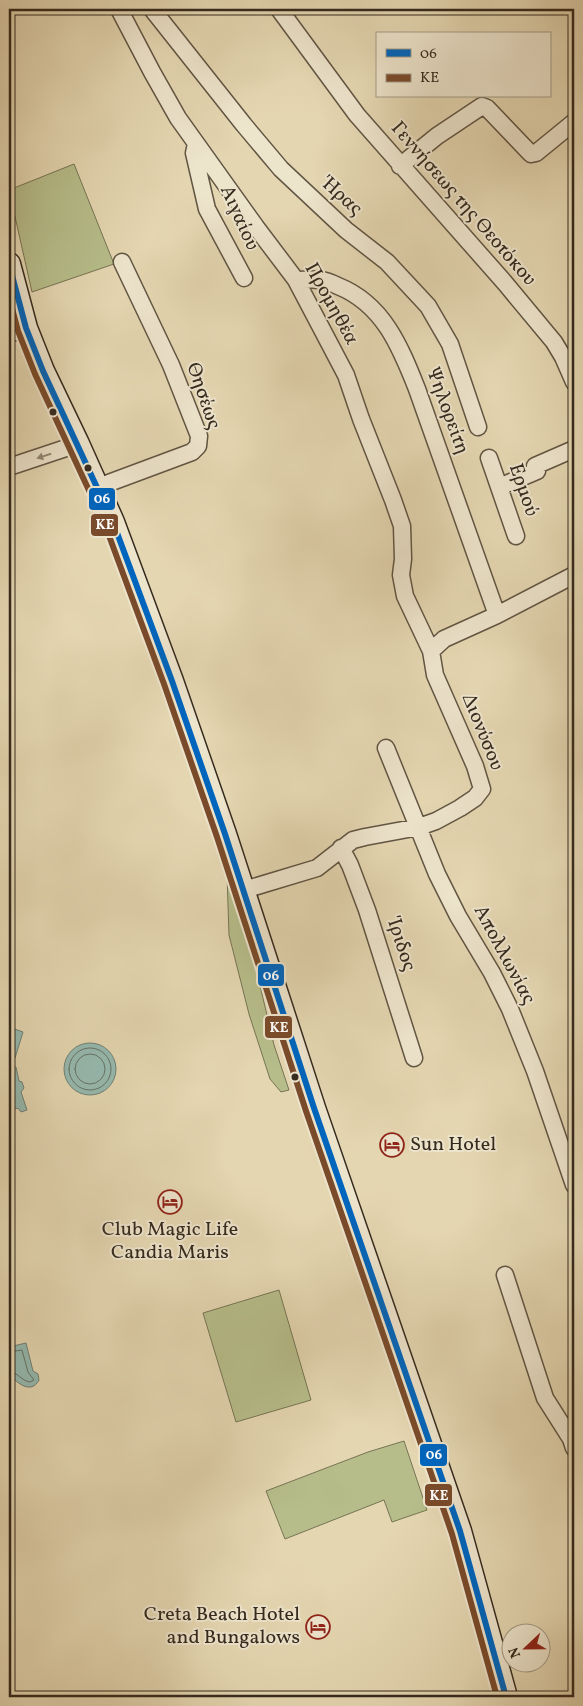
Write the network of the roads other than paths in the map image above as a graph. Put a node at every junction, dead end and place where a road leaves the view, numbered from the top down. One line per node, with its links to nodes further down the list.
1 (120, 9): 5 (street, Προμηθέα)
2 (152, 9): 13 (street, Ήρας)
3 (279, 9): 6 (street, Γεννήσεως της Θεοτόκου)
4 (574, 122): 6 (street)
5 (196, 144): 9 (street, Αιγαίου); 10 (street, Προμηθέα)
6 (400, 166): 12 (street, Γεννήσεως της Θεοτόκου)
7 (122, 262): 18 (street, Θησέως)
8 (9, 264): 11 (main road)
9 (244, 278)
10 (296, 280): 22 (street, Ψηλορείτη); 23 (street, Προμηθέα)
11 (17, 331): 14 (main road)
12 (574, 382)
13 (478, 427)
14 (78, 444): 17 (street, one-way to 17); 18 (main road)
15 (574, 449): 19 (street)
16 (489, 458): 19 (street, Ερμού)
17 (9, 467)
18 (98, 487): 27 (main road)
19 (499, 487): 20 (street, Ερμού)
20 (516, 536)
21 (574, 575): 22 (street)
22 (497, 614): 23 (street)
23 (431, 651): 25 (street, Διονύσου)
24 (386, 748): 25 (street, Απολλωνίας)
25 (419, 827): 26 (street, Διονύσου); 29 (street, Απολλωνίας)
26 (341, 848): 27 (street, Διονύσου); 28 (street, Ίριδος)
27 (244, 890): 32 (main road)
28 (414, 1058)
29 (574, 1185)
30 (505, 1275): 31 (street)
31 (574, 1448)
32 (506, 1697)

